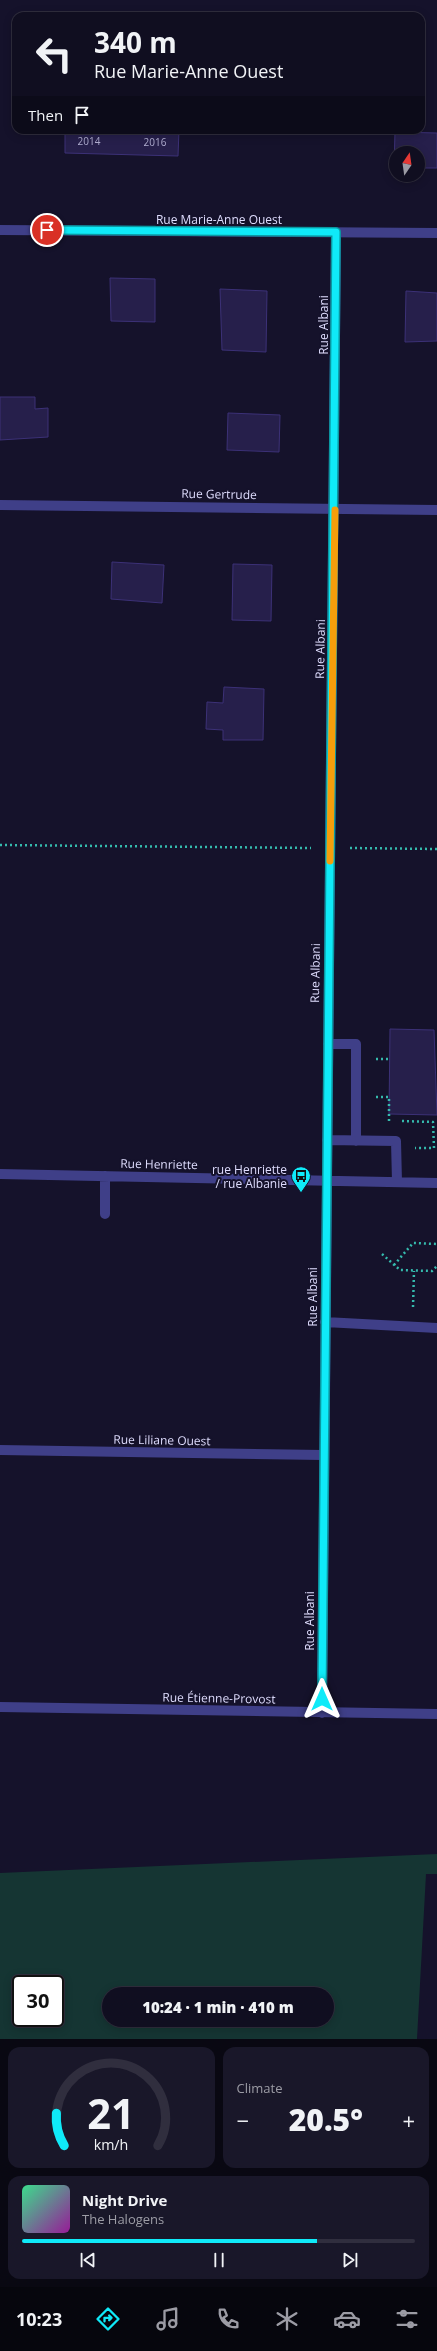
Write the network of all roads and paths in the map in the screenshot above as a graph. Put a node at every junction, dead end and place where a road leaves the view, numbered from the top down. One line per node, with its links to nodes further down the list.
1 (0, 230): 2 (street, Rue Marie-Anne Ouest)
2 (336, 232): 3 (street, Rue Marie-Anne Ouest); 5 (street, Rue Albani)
3 (437, 233)
4 (0, 505): 5 (street, Rue Gertrude)
5 (335, 508): 6 (street, Rue Gertrude); 11 (street, Rue Albani)
6 (437, 510)
7 (0, 845): 8 (path)
8 (316, 848)
9 (348, 848): 10 (path)
10 (437, 849)
11 (328, 1044): 13 (street, Rue Albani); 14 (street)
12 (376, 1097): 15 (path)
13 (327, 1140): 14 (street); 18 (street, Rue Albani)
14 (356, 1141): 19 (street)
15 (434, 1148)
16 (0, 1174): 17 (street, Rue Henriette)
17 (105, 1176): 18 (street, Rue Henriette); 21 (street)
18 (327, 1180): 19 (street, Rue Henriette); 27 (street, Rue Albani)
19 (397, 1182): 20 (street, Rue Henriette)
20 (437, 1183)
21 (105, 1214)
22 (437, 1244): 24 (path)
23 (382, 1254): 24 (path)
24 (394, 1265): 26 (path)
25 (437, 1266): 26 (path)
26 (414, 1271): 28 (path)
27 (325, 1322): 28 (street); 31 (street, Rue Albani)
28 (412, 1326): 29 (street)
29 (437, 1328)
30 (0, 1450): 31 (street, Rue Liliane Ouest)
31 (323, 1455): 33 (street, Rue Albani)
32 (0, 1707): 33 (street, Rue Étienne-Provost)
33 (322, 1713): 34 (street, Rue Étienne-Provost)
34 (437, 1714)

